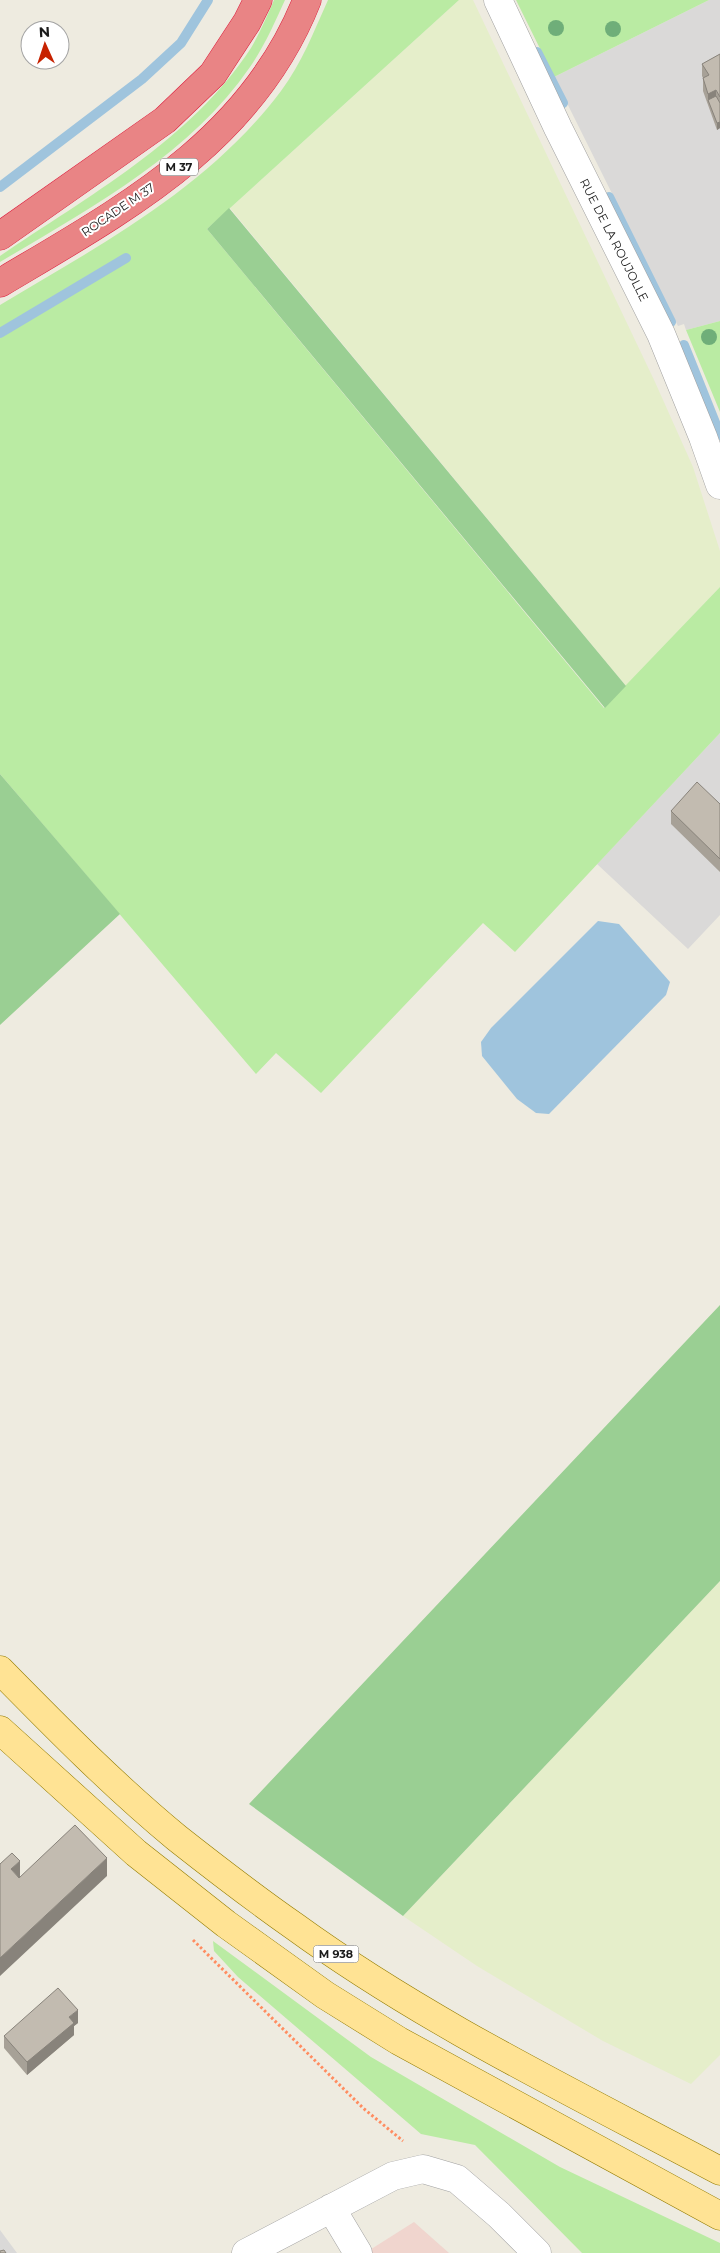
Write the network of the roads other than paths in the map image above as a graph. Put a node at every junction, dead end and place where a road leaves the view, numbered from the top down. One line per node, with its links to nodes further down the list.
1 (258, 0): 4 (highway)
2 (307, 0): 5 (highway, ROCADE M 37 / M 37)
3 (498, 0): 6 (street, RUE DE LA ROUJOLLE)
4 (0, 236)
5 (0, 283)
6 (720, 484)
7 (0, 1670): 9 (main road, M 938)
8 (0, 1730): 11 (main road)
9 (720, 2171)
10 (331, 2208): 12 (street); 13 (street); 14 (street)
11 (720, 2216)
12 (246, 2253)
13 (358, 2253)
14 (537, 2253)

